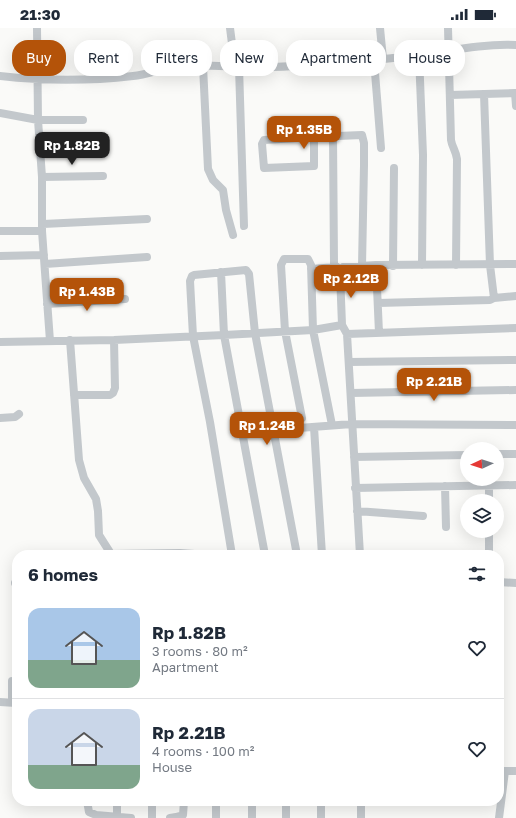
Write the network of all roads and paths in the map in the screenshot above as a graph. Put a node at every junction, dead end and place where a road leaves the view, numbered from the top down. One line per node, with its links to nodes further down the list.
1 (37, 28): 17 (street)
2 (230, 28): 5 (street)
3 (380, 28): 6 (street)
4 (448, 28): 7 (street)
5 (232, 40)
6 (381, 40)
7 (448, 40)
8 (516, 45): 9 (street)
9 (465, 49)
10 (141, 74): 17 (street)
11 (0, 76): 17 (street)
12 (204, 76): 34 (street)
13 (237, 76): 31 (street)
14 (375, 76): 26 (street)
15 (420, 76): 40 (street)
16 (449, 76): 19 (street)
17 (37, 79): 22 (street)
18 (484, 94): 19 (street); 20 (street); 42 (street)
19 (450, 95): 41 (street)
20 (516, 106)
21 (0, 114): 22 (street)
22 (38, 120): 23 (street); 29 (street)
23 (83, 120)
24 (332, 136): 25 (street); 43 (street); 45 (street)
25 (314, 137): 25 (street)
26 (381, 148)
27 (394, 168): 44 (street)
28 (103, 176): 29 (street)
29 (42, 177): 32 (street)
30 (147, 219): 32 (street)
31 (244, 226)
32 (42, 228): 33 (street); 37 (street)
33 (0, 231)
34 (233, 234)
35 (0, 256): 37 (street)
36 (147, 257): 37 (street)
37 (44, 260): 52 (street)
38 (516, 264): 42 (street)
39 (376, 265): 43 (street); 44 (street); 51 (street)
40 (422, 265): 41 (street); 44 (street)
41 (456, 265): 42 (street)
42 (490, 265): 49 (street)
43 (362, 266): 45 (street)
44 (393, 266)
45 (339, 268): 46 (street); 53 (street)
46 (312, 269): 55 (street); 56 (street)
47 (220, 272): 57 (street); 60 (street); 61 (street)
48 (516, 296): 49 (street)
49 (494, 298): 51 (street)
50 (125, 299): 52 (street)
51 (378, 303): 58 (street)
52 (47, 304): 64 (street)
53 (342, 325): 55 (street); 59 (street)
54 (516, 328): 58 (street)
55 (313, 330): 56 (street); 75 (street)
56 (285, 331): 57 (street); 73 (street)
57 (255, 332): 60 (street); 79 (street)
58 (379, 333): 59 (street)
59 (347, 334): 67 (street)
60 (224, 335): 61 (street); 80 (street)
61 (193, 336): 63 (street); 97 (street)
62 (70, 340): 63 (street); 64 (street); 70 (street)
63 (114, 340): 70 (street)
64 (50, 341): 65 (street)
65 (0, 342)
66 (516, 360): 67 (street)
67 (349, 362): 69 (street)
68 (516, 390): 69 (street)
69 (351, 393): 74 (street)
70 (74, 395): 96 (street)
71 (19, 414): 72 (street)
72 (0, 418)
73 (302, 418)
74 (352, 424): 75 (street); 76 (street); 84 (street)
75 (332, 425): 77 (street)
76 (516, 425)
77 (314, 427): 78 (street); 100 (street)
78 (299, 428)
79 (274, 429): 80 (street); 99 (street)
80 (244, 435): 98 (street)
81 (504, 454): 82 (street)
82 (516, 454)
83 (460, 455): 84 (street)
84 (354, 457): 90 (street)
85 (504, 485): 86 (street)
86 (516, 485)
87 (445, 486): 88 (street); 90 (street); 94 (street)
88 (460, 486)
89 (489, 486): 91 (street)
90 (355, 488): 92 (street)
91 (489, 494)
92 (357, 511): 93 (street); 101 (street)
93 (423, 516)
94 (446, 527)
95 (489, 538): 102 (street)
96 (108, 550)
97 (231, 550)
98 (264, 550)
99 (296, 550)
100 (322, 550)
101 (360, 550)
102 (489, 550)
103 (504, 582): 104 (street)
104 (516, 582)
105 (0, 702): 106 (street)
106 (12, 702)
107 (504, 771): 108 (street)
108 (516, 771)
109 (88, 806): 119 (street)
110 (117, 806): 119 (street)
111 (152, 806): 121 (street)
112 (183, 806): 122 (street)
113 (216, 806): 123 (street)
114 (252, 806): 124 (street)
115 (286, 806): 125 (street)
116 (321, 806): 126 (street)
117 (361, 806): 127 (street)
118 (500, 806): 128 (street)
119 (117, 817): 120 (street)
120 (131, 818)
121 (152, 818)
122 (170, 818)
123 (216, 818)
124 (252, 818)
125 (286, 818)
126 (321, 818)
127 (361, 818)
128 (499, 818)

